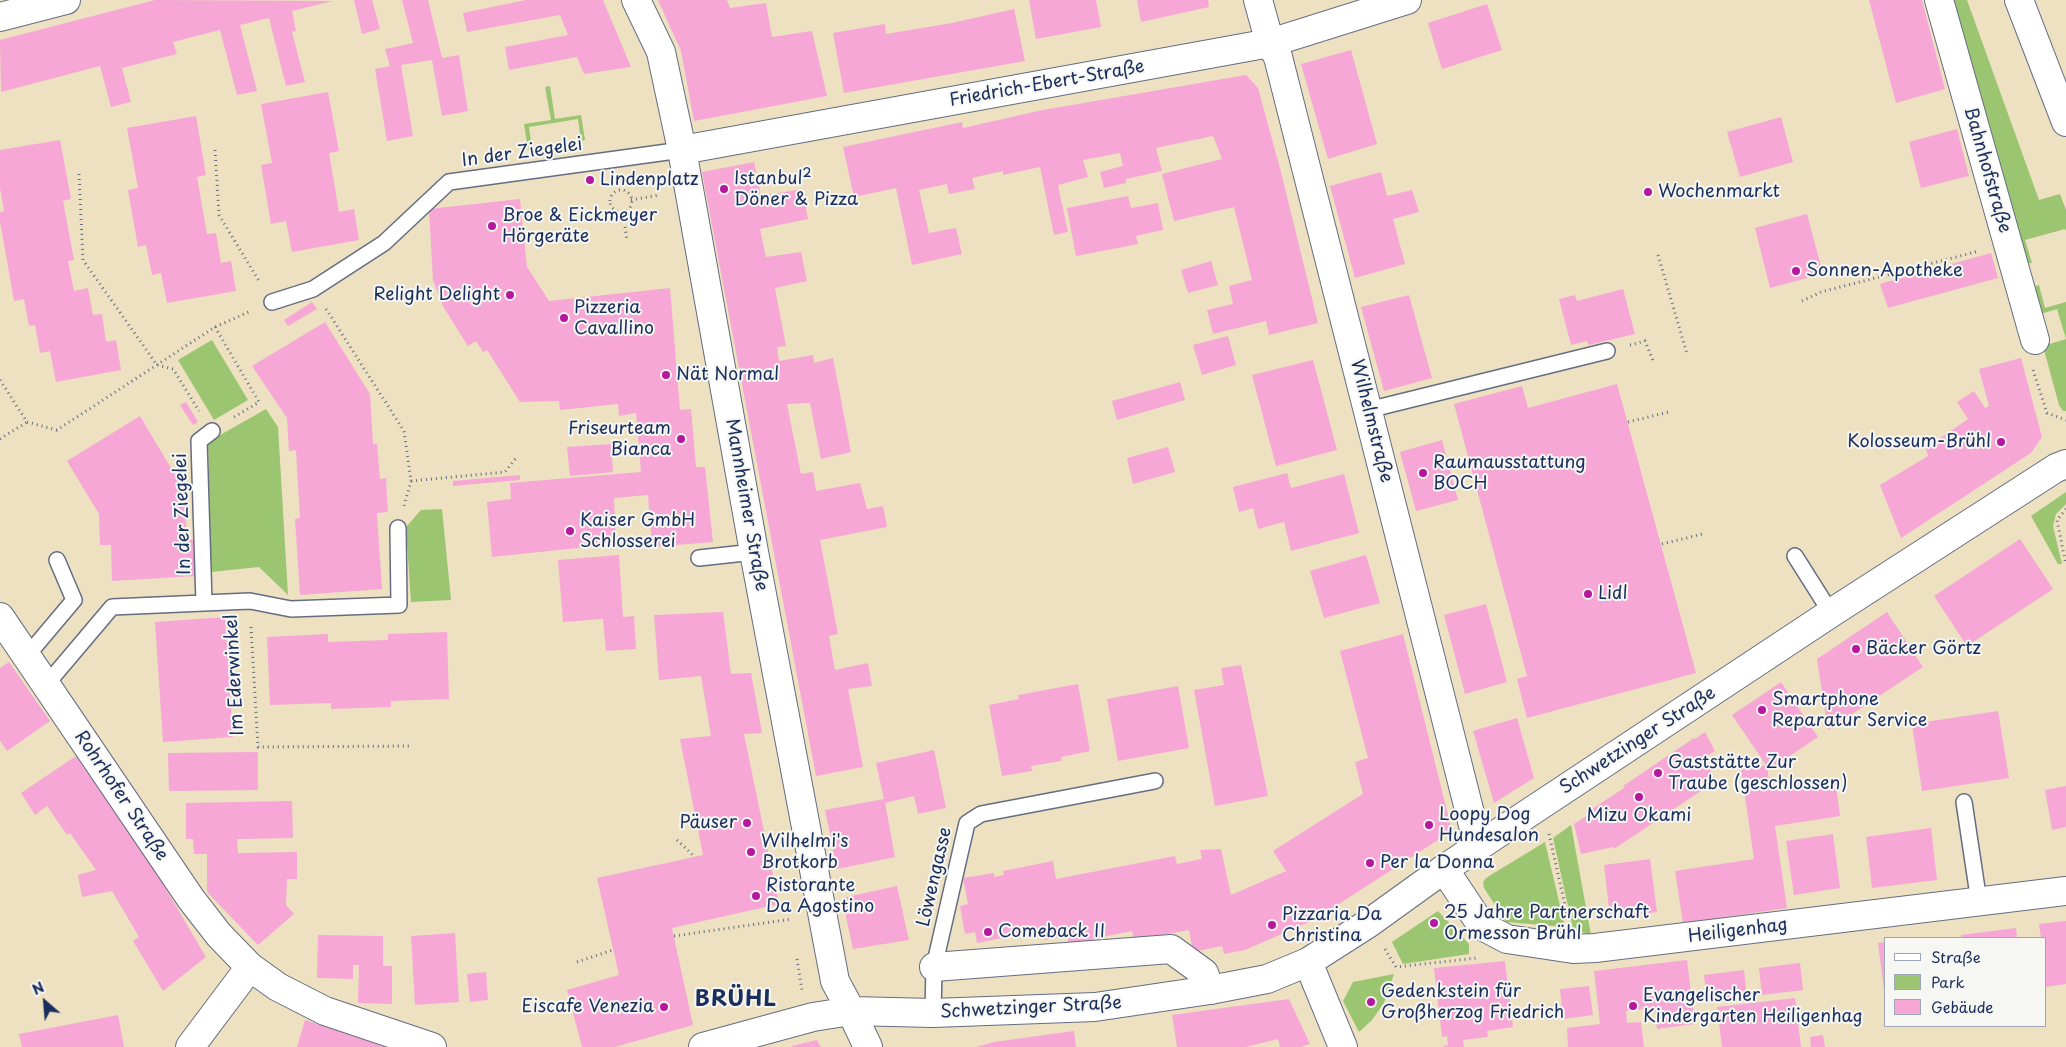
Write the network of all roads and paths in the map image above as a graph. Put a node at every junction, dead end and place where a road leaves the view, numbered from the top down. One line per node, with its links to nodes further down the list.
1 (66, 0): 7 (street)
2 (636, 0): 11 (street, Mannheimer Straße)
3 (1258, 0): 8 (street, Wilhelmstraße)
4 (1407, 0): 8 (street, Friedrich-Ebert-Straße)
5 (1939, 0): 15 (street, Bahnhofstraße)
6 (2019, 0): 9 (street)
7 (0, 17)
8 (1270, 43): 11 (street, Friedrich-Ebert-Straße); 27 (street, Wilhelmstraße)
9 (2066, 122)
10 (215, 150): 19 (path)
11 (682, 150): 17 (lane, In der Ziegelei); 41 (street, Mannheimer Straße)
12 (79, 174): 25 (path)
13 (623, 212): 13 (path); 14 (path)
14 (627, 241)
15 (2008, 243): 18 (path); 21 (street, Bahnhofstraße)
16 (1658, 255): 23 (path)
17 (313, 289): 19 (lane, In der Ziegelei); 36 (path)
18 (1802, 301)
19 (272, 302): 20 (path)
20 (215, 327): 25 (path); 32 (path)
21 (2035, 340): 29 (path)
22 (1607, 351): 24 (path); 27 (lane)
23 (1687, 354)
24 (1654, 363)
25 (157, 365): 30 (path); 32 (path)
26 (0, 380): 30 (path)
27 (1368, 410): 57 (street, Wilhelmstraße)
28 (1669, 412): 31 (path)
29 (2066, 420)
30 (27, 422): 33 (path)
31 (1628, 422)
32 (212, 430): 47 (lane, In der Ziegelei)
33 (0, 439)
34 (516, 458): 36 (path)
35 (2063, 461): 48 (street, Schwetzinger Straße)
36 (411, 481): 38 (path)
37 (2066, 509): 45 (path)
38 (398, 528): 46 (lane, Im Ederwinkel)
39 (1702, 534): 40 (path)
40 (1662, 544)
41 (754, 552): 43 (lane); 62 (street, Mannheimer Straße)
42 (1795, 556): 48 (lane)
43 (699, 558)
44 (57, 560): 50 (lane)
45 (2066, 565)
46 (250, 601): 47 (lane, Im Ederwinkel); 52 (path, Im Ederwinkel)
47 (204, 603): 51 (lane, Im Ederwinkel)
48 (1831, 614): 55 (street, Schwetzinger Straße)
49 (0, 617): 50 (street, Rohrhofer Straße)
50 (26, 657): 51 (street, Rohrhofer Straße)
51 (46, 685): 70 (street, Rohrhofer Straße)
52 (411, 746)
53 (1155, 781): 71 (lane, Löwengasse)
54 (1964, 802): 61 (lane)
55 (1533, 810): 57 (street, Schwetzinger Straße); 66 (path)
56 (677, 840): 58 (path)
57 (1483, 843): 59 (street, Schwetzinger Straße)
58 (695, 857)
59 (1444, 869): 63 (street, Schwetzinger Straße); 65 (street, Heiligenhag)
60 (2066, 891): 61 (street, Heiligenhag)
61 (1979, 902): 66 (street, Heiligenhag)
62 (822, 914): 64 (path); 73 (street, Mannheimer Straße)
63 (1369, 923): 65 (path); 69 (street, Schwetzinger Straße)
64 (674, 936)
65 (1506, 939): 66 (street, Heiligenhag)
66 (1573, 949)
67 (613, 950): 68 (path)
68 (577, 962)
69 (1308, 962): 72 (street, Schwetzinger Straße); 79 (street)
70 (250, 967): 75 (street); 76 (street, Rohrhofer Straße)
71 (934, 967): 72 (street); 74 (lane, Löwengasse)
72 (1210, 990): 74 (street, Schwetzinger Straße)
73 (851, 1011): 74 (street, Schwetzinger Straße); 77 (street, Schwetzinger Straße); 78 (street, Mannheimer Straße)
74 (933, 1013)
75 (190, 1047)
76 (432, 1047)
77 (703, 1047)
78 (868, 1047)
79 (1343, 1047)

